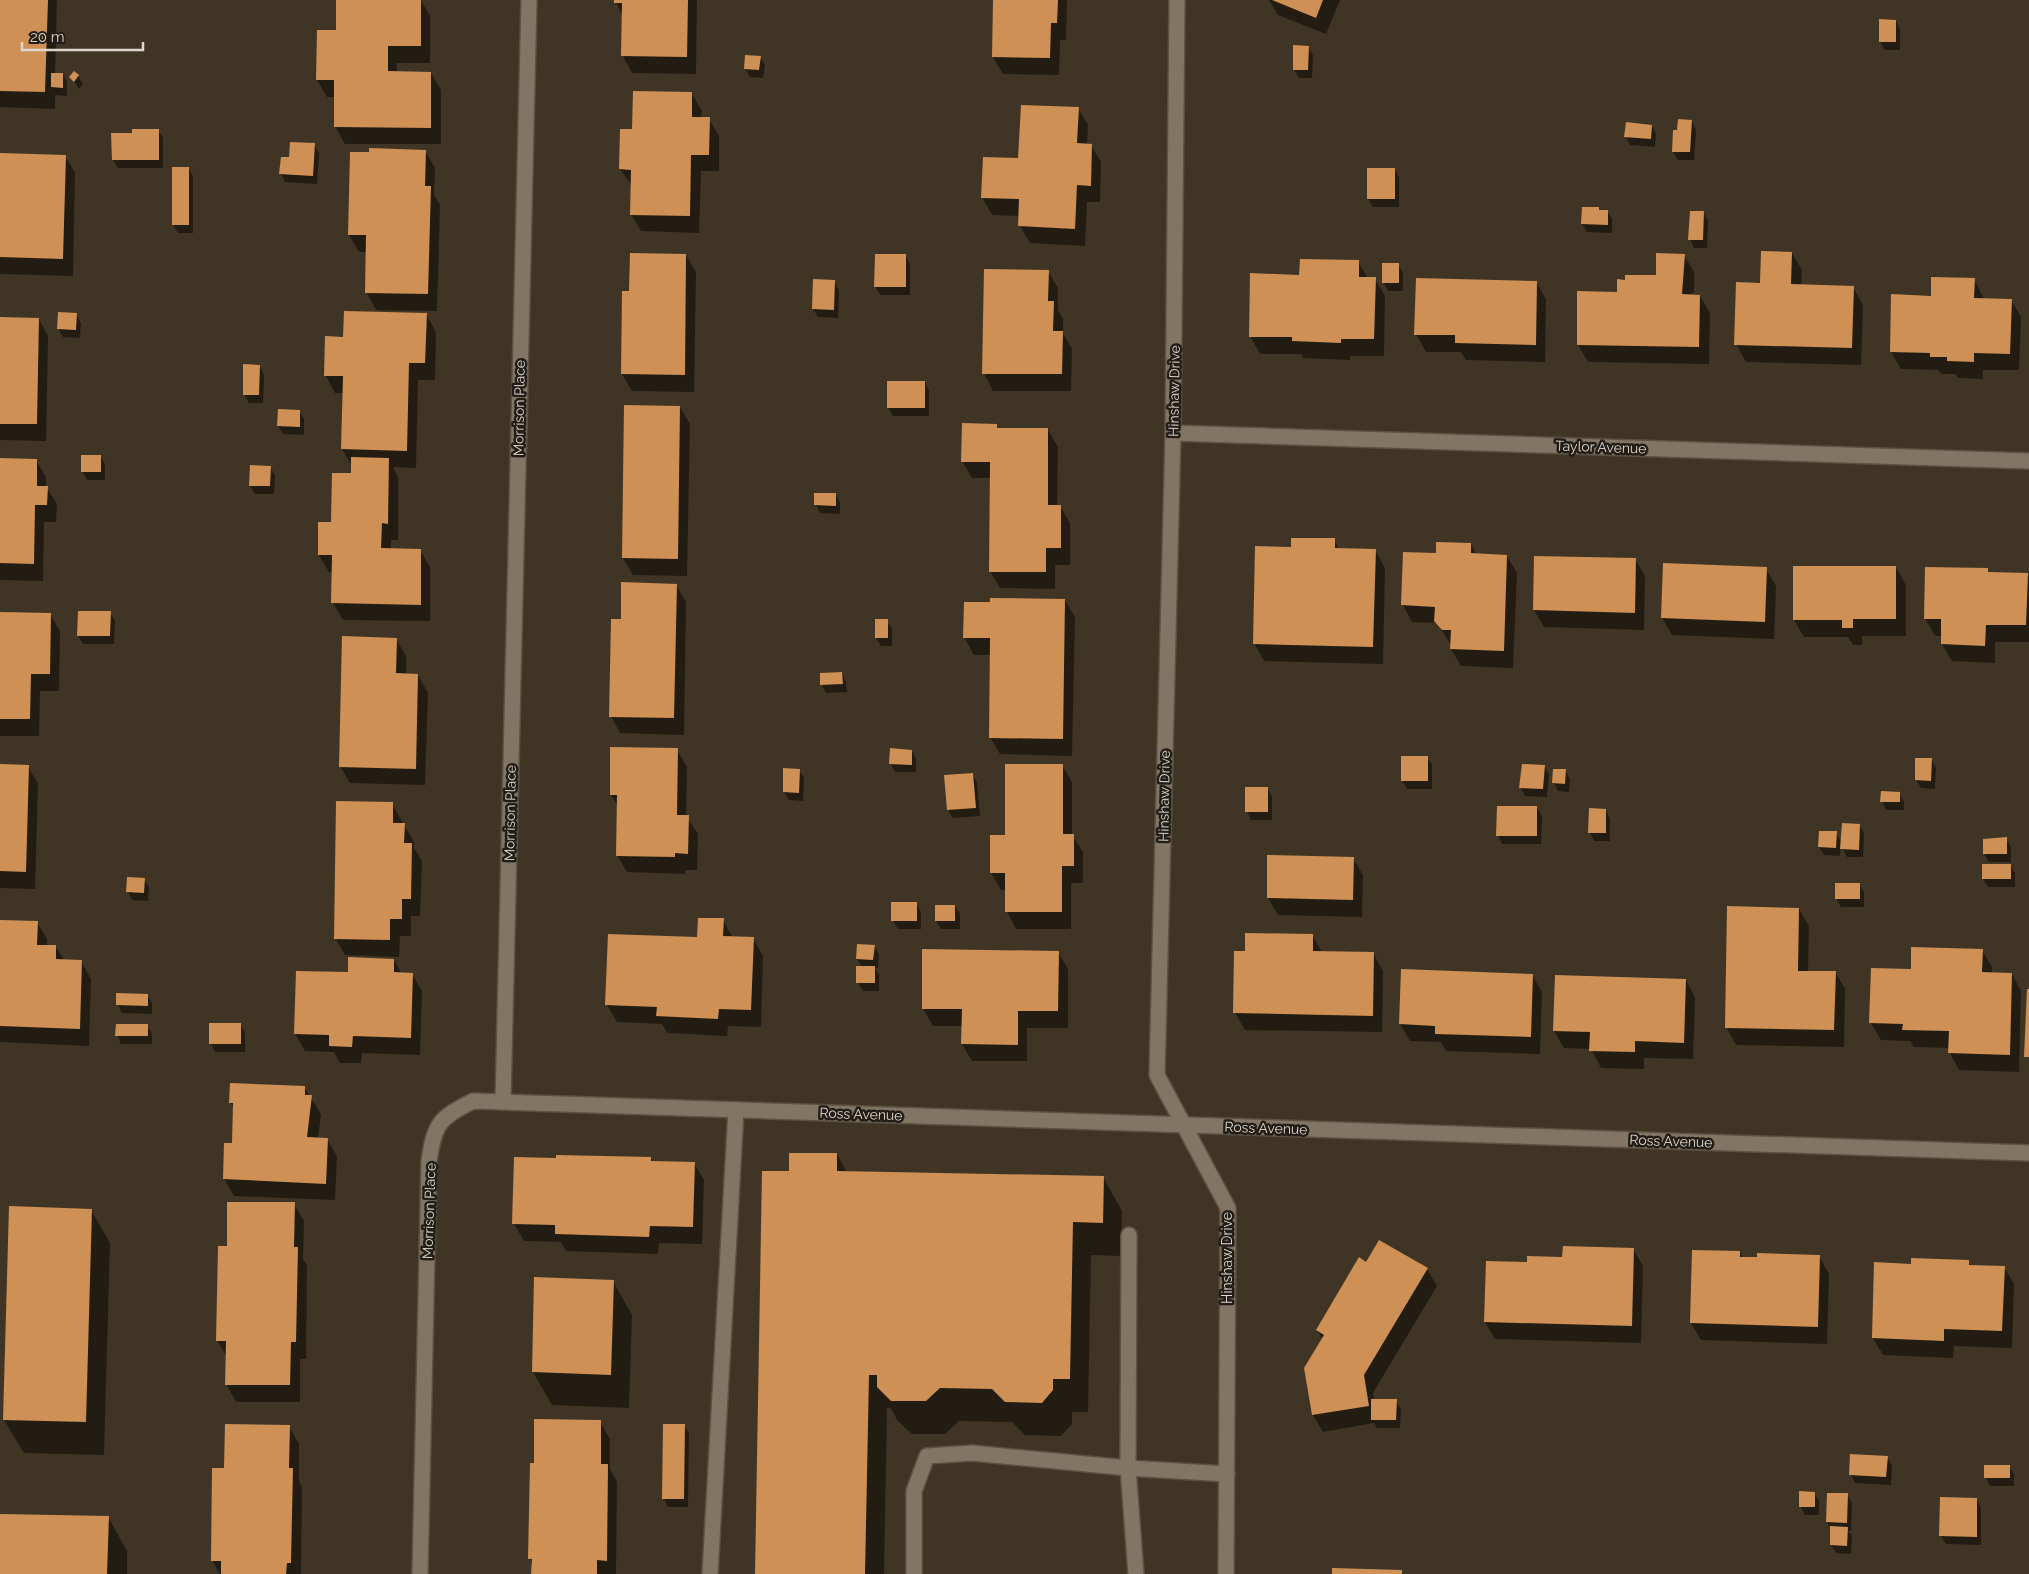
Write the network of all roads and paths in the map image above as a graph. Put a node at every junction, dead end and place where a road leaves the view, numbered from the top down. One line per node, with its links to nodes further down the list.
1 (529, 0): 5 (street, Morrison Place)
2 (1177, 0): 3 (street, Hinshaw Drive)
3 (1173, 433): 4 (street, Taylor Avenue); 7 (street, Hinshaw Drive)
4 (2029, 462)
5 (503, 1102): 6 (street, Ross Avenue); 12 (street, Morrison Place)
6 (736, 1110): 7 (street, Ross Avenue); 13 (street)
7 (1184, 1125): 8 (street, Ross Avenue); 11 (street, Hinshaw Drive)
8 (2029, 1153)
9 (1129, 1236): 10 (street)
10 (1128, 1468): 11 (street); 14 (street); 15 (street)
11 (1227, 1474): 16 (street, Hinshaw Drive)
12 (420, 1574)
13 (710, 1574)
14 (914, 1574)
15 (1136, 1574)
16 (1226, 1574)

